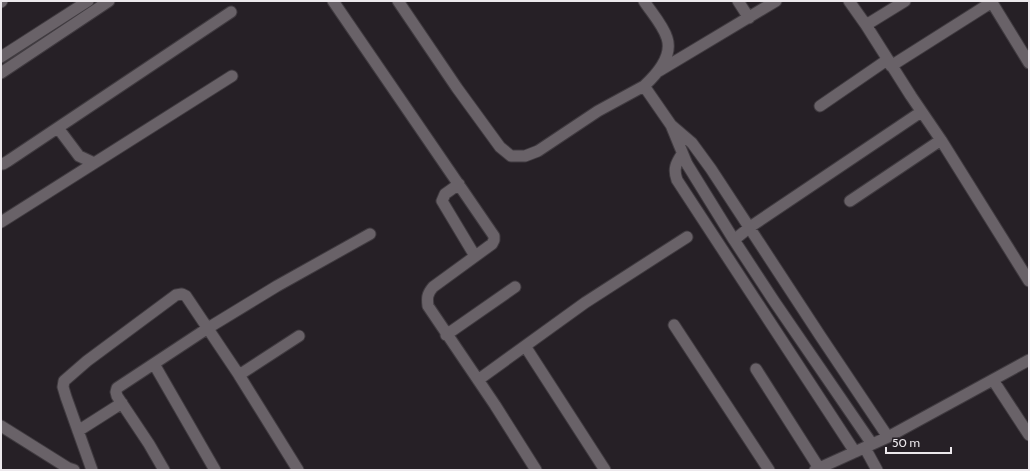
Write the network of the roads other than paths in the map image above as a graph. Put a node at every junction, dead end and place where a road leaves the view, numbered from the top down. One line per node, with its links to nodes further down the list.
1 (88, 1): 14 (street)
2 (109, 1): 18 (street)
3 (333, 1): 29 (street)
4 (398, 1): 20 (street)
5 (644, 1): 17 (street)
6 (738, 1): 12 (street)
7 (776, 1): 12 (street)
8 (849, 1): 13 (street)
9 (905, 1): 13 (street)
10 (991, 2): 15 (street); 16 (street)
11 (231, 12): 24 (street)
12 (749, 18): 17 (street)
13 (866, 25): 15 (street)
14 (1, 57)
15 (889, 63): 21 (street); 22 (street)
16 (1029, 63)
17 (658, 71): 20 (street)
18 (1, 72)
19 (232, 76): 27 (street)
20 (644, 86): 23 (street)
21 (820, 106)
22 (921, 112): 25 (street); 32 (street)
23 (671, 125): 26 (street); 32 (street)
24 (58, 128): 27 (street); 28 (street)
25 (941, 140): 30 (street); 37 (street)
26 (682, 154): 35 (street); 52 (street)
27 (94, 163): 31 (street)
28 (1, 164)
29 (459, 184): 36 (street); 36 (street)
30 (850, 201)
31 (1, 222)
32 (750, 227): 35 (street); 56 (street)
33 (370, 234): 40 (street)
34 (686, 237): 43 (street)
35 (734, 240): 50 (street)
36 (475, 256): 41 (street)
37 (1029, 281)
38 (515, 287): 41 (street)
39 (674, 325): 66 (street)
40 (208, 328): 45 (street); 47 (street); 54 (street)
41 (446, 335): 48 (street)
42 (300, 336): 47 (street)
43 (525, 346): 48 (street); 65 (street)
44 (1029, 360): 49 (street)
45 (154, 364): 51 (street); 62 (street)
46 (756, 369): 58 (street)
47 (239, 375): 63 (street)
48 (478, 380): 64 (street)
49 (993, 380): 55 (street); 56 (street)
50 (841, 398): 52 (street); 57 (street)
51 (122, 403): 54 (street); 61 (street)
52 (826, 408): 57 (street)
53 (1, 426): 59 (street)
54 (78, 431): 60 (street)
55 (1029, 435)
56 (888, 437): 57 (street)
57 (864, 448): 58 (street); 67 (street)
58 (817, 469)
59 (74, 470)
60 (92, 470)
61 (164, 470)
62 (215, 470)
63 (298, 470)
64 (536, 470)
65 (605, 470)
66 (769, 470)
67 (877, 470)

